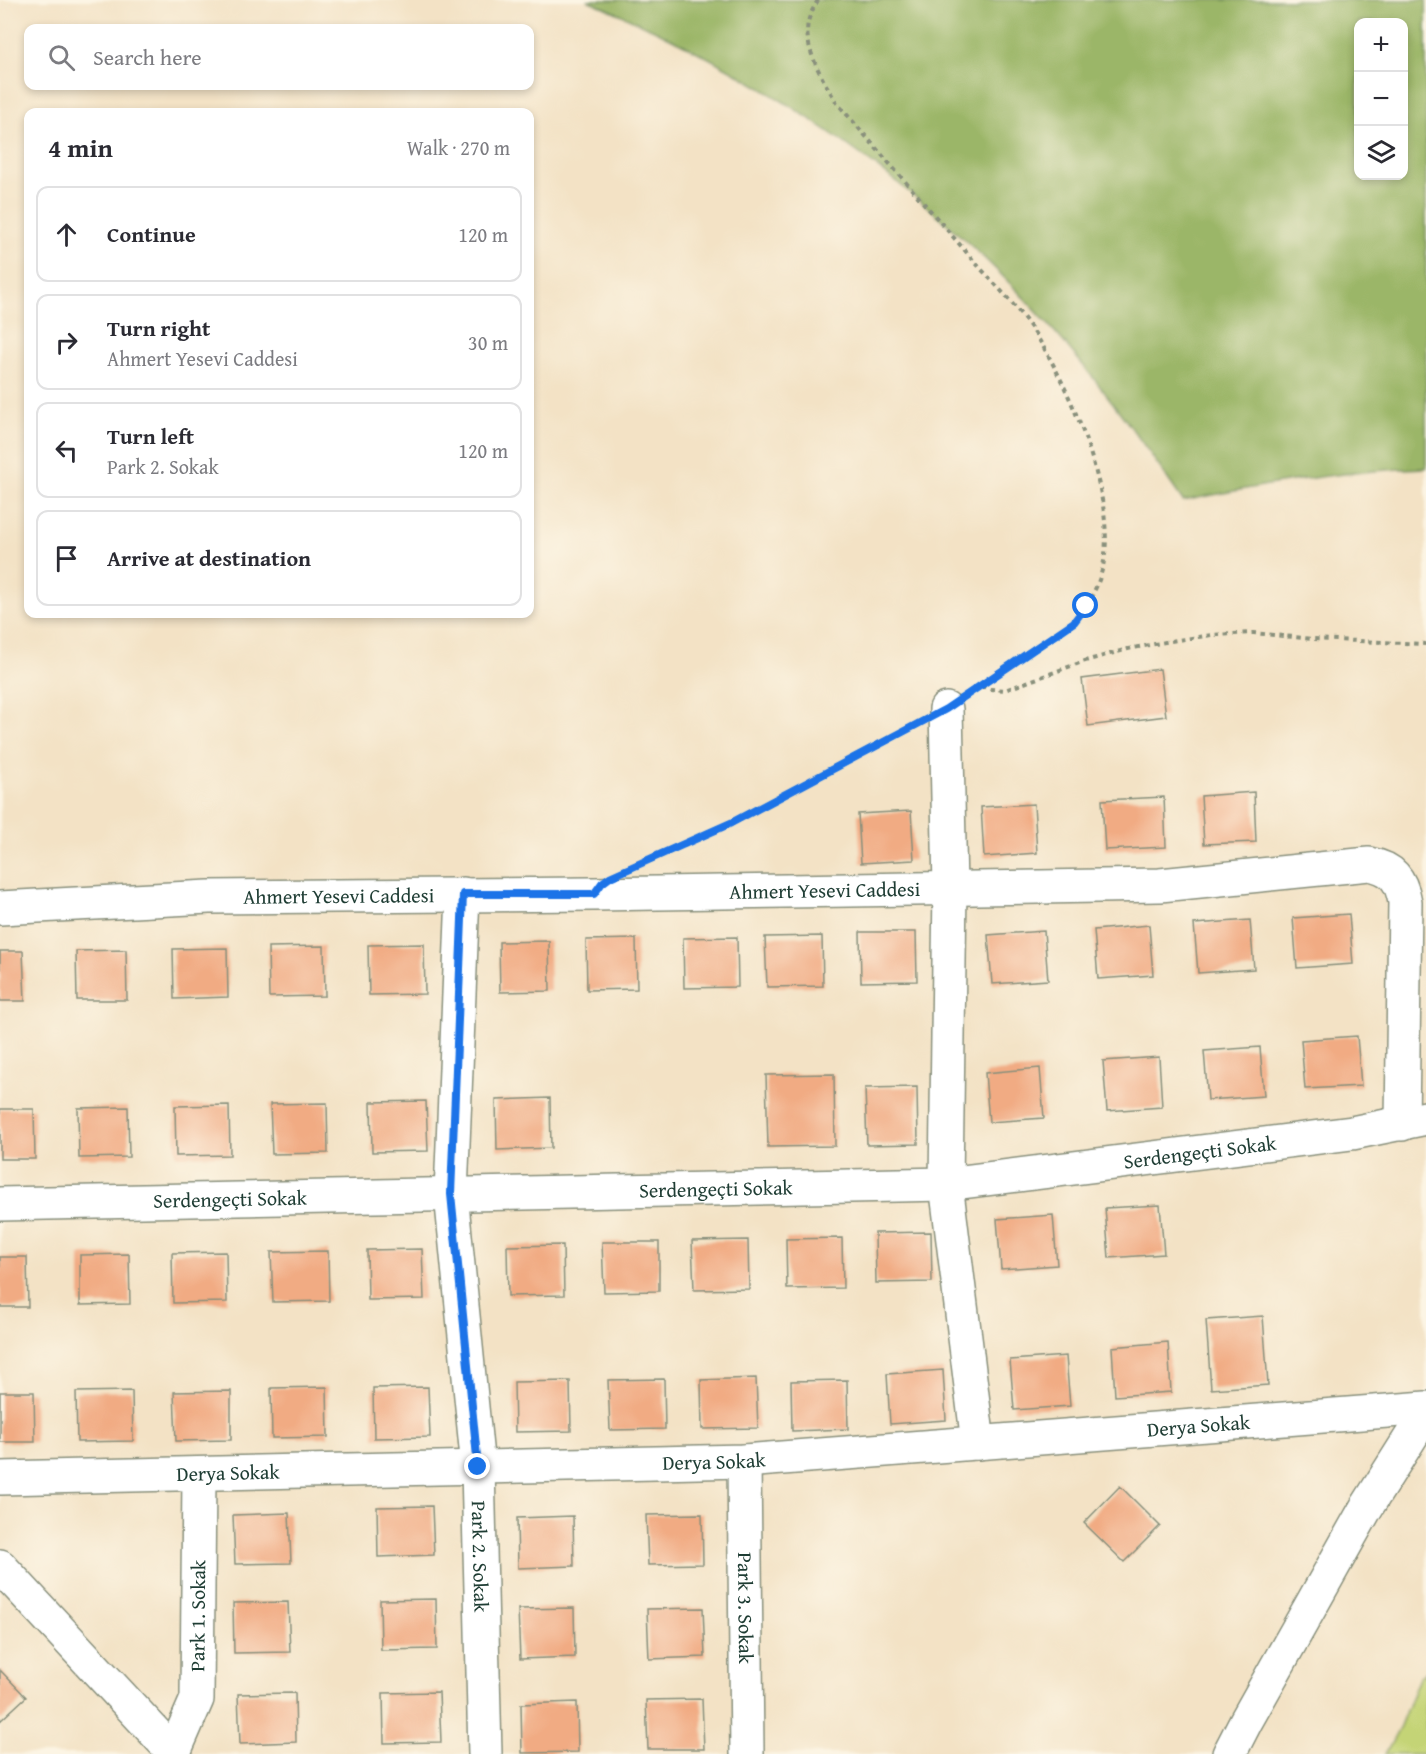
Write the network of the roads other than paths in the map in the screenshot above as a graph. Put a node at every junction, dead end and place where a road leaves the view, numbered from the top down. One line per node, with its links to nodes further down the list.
1 (946, 709): 2 (street)
2 (950, 887): 3 (street, Ahmert Yesevi Caddesi); 5 (street, Ahmert Yesevi Caddesi); 6 (street)
3 (463, 894): 4 (street, Ahmert Yesevi Caddesi); 7 (street, Park 2. Sokak)
4 (0, 908)
5 (1414, 1121): 6 (street, Serdengeçti Sokak)
6 (946, 1184): 7 (street, Serdengeçti Sokak); 11 (street)
7 (451, 1194): 8 (street, Serdengeçti Sokak); 13 (street, Park 2. Sokak)
8 (0, 1204)
9 (1426, 1408): 11 (street, Derya Sokak)
10 (1426, 1413): 20 (street)
11 (978, 1443): 12 (street, Derya Sokak)
12 (744, 1461): 13 (street, Derya Sokak); 19 (street, Park 3. Sokak)
13 (478, 1467): 14 (street, Derya Sokak); 18 (street, Park 2. Sokak)
14 (199, 1474): 15 (street, Derya Sokak); 17 (street, Park 1. Sokak)
15 (0, 1478)
16 (0, 1566): 17 (street)
17 (175, 1753)
18 (485, 1754)
19 (747, 1754)
20 (1229, 1754)

